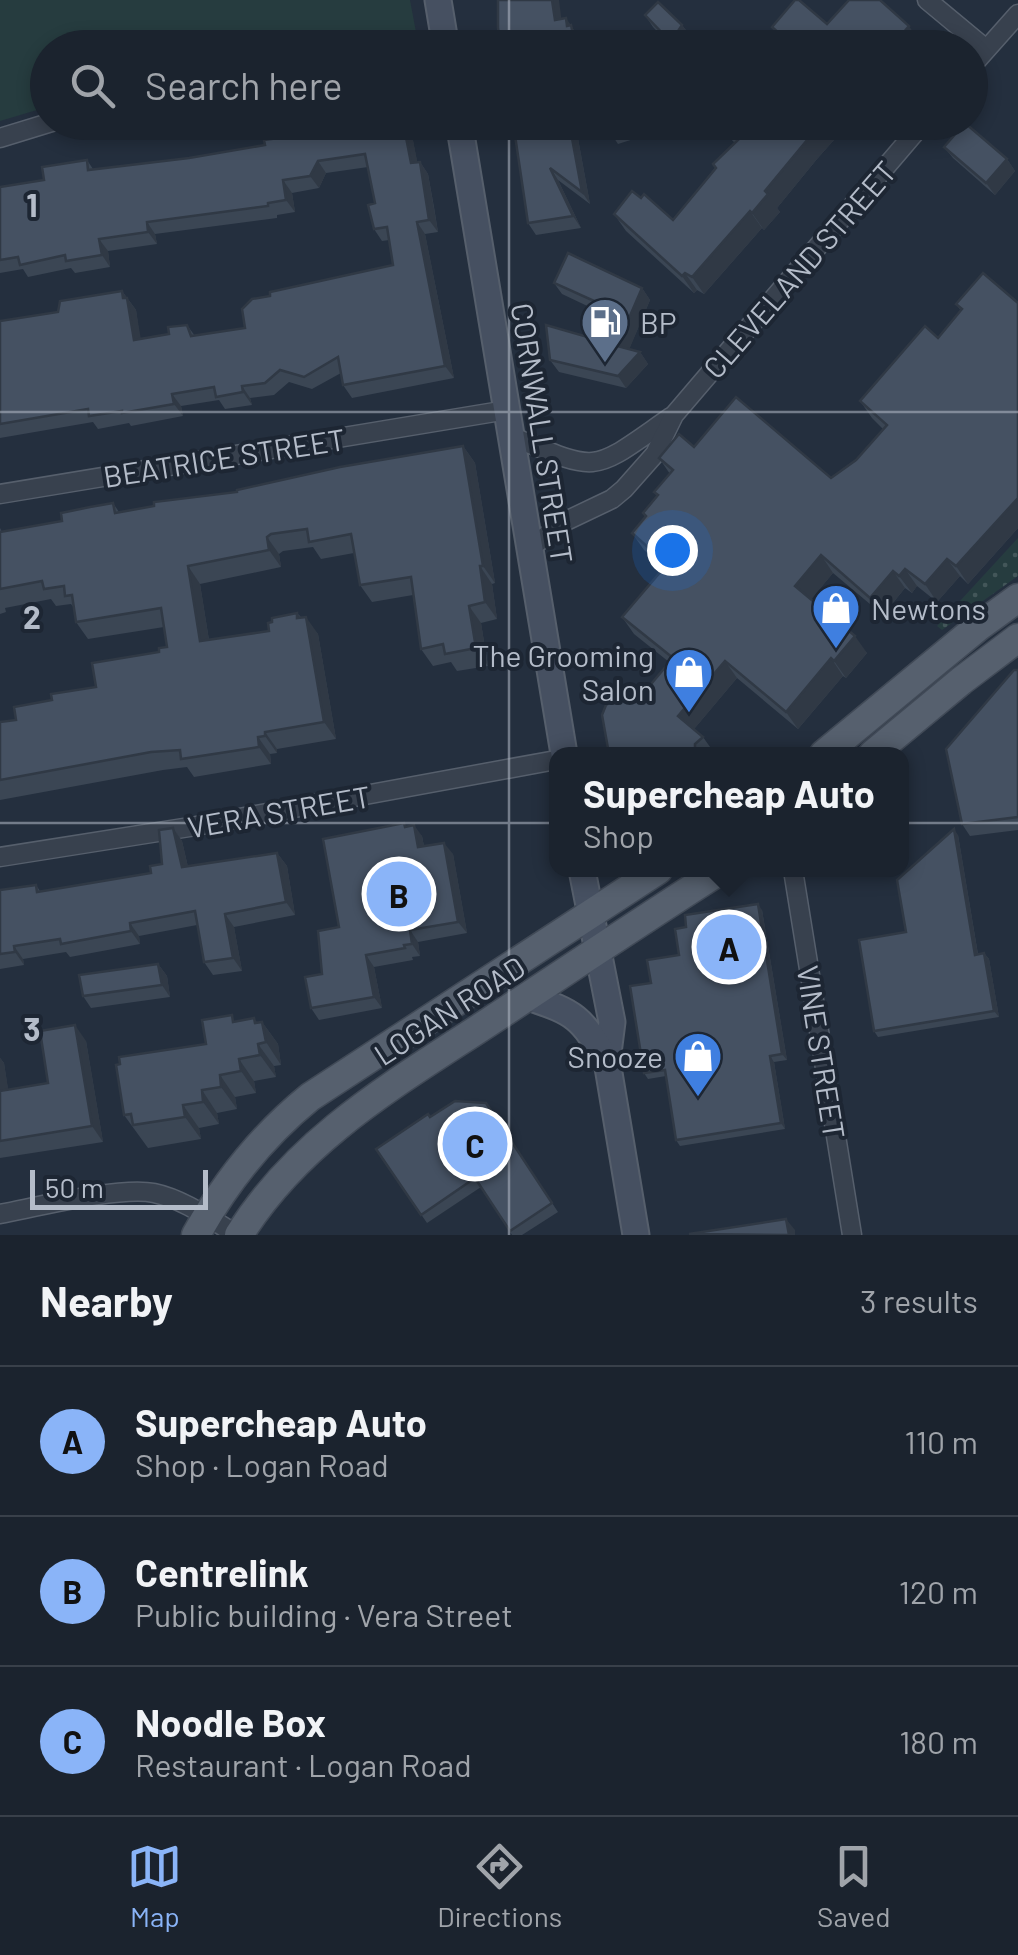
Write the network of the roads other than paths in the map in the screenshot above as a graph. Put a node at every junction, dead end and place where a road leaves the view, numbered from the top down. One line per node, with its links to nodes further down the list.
1 (438, 0): 4 (main road)
2 (927, 0): 5 (street)
3 (1018, 14): 6 (street)
4 (443, 30)
5 (963, 30)
6 (988, 47)
7 (30, 129): 8 (street)
8 (0, 138)
9 (461, 140): 12 (main road, CORNWALL STREET)
10 (909, 140): 11 (street, CLEVELAND STREET)
11 (674, 415): 12 (street, CLEVELAND STREET); 14 (street, CLEVELAND STREET)
12 (509, 423): 13 (street, BEATRICE STREET); 14 (main road, CORNWALL STREET)
13 (0, 494)
14 (530, 548): 17 (main road, CORNWALL STREET)
15 (1018, 598): 18 (main road)
16 (1018, 638): 19 (main road)
17 (563, 747)
18 (832, 747)
19 (881, 747)
20 (549, 761): 21 (street, VERA STREET)
21 (0, 856)
22 (584, 877): 26 (main road)
23 (647, 877): 26 (main road, LOGAN ROAD)
24 (710, 877): 27 (main road, LOGAN ROAD)
25 (794, 877): 34 (street, VINE STREET)
26 (592, 912): 27 (main road); 31 (main road, LOGAN ROAD)
27 (599, 950): 28 (main road, LOGAN ROAD); 29 (main road)
28 (528, 997): 29 (main road); 32 (main road, LOGAN ROAD)
29 (607, 1060): 33 (main road)
30 (0, 1214): 31 (street)
31 (201, 1226): 32 (street)
32 (238, 1235)
33 (636, 1235)
34 (852, 1235)

